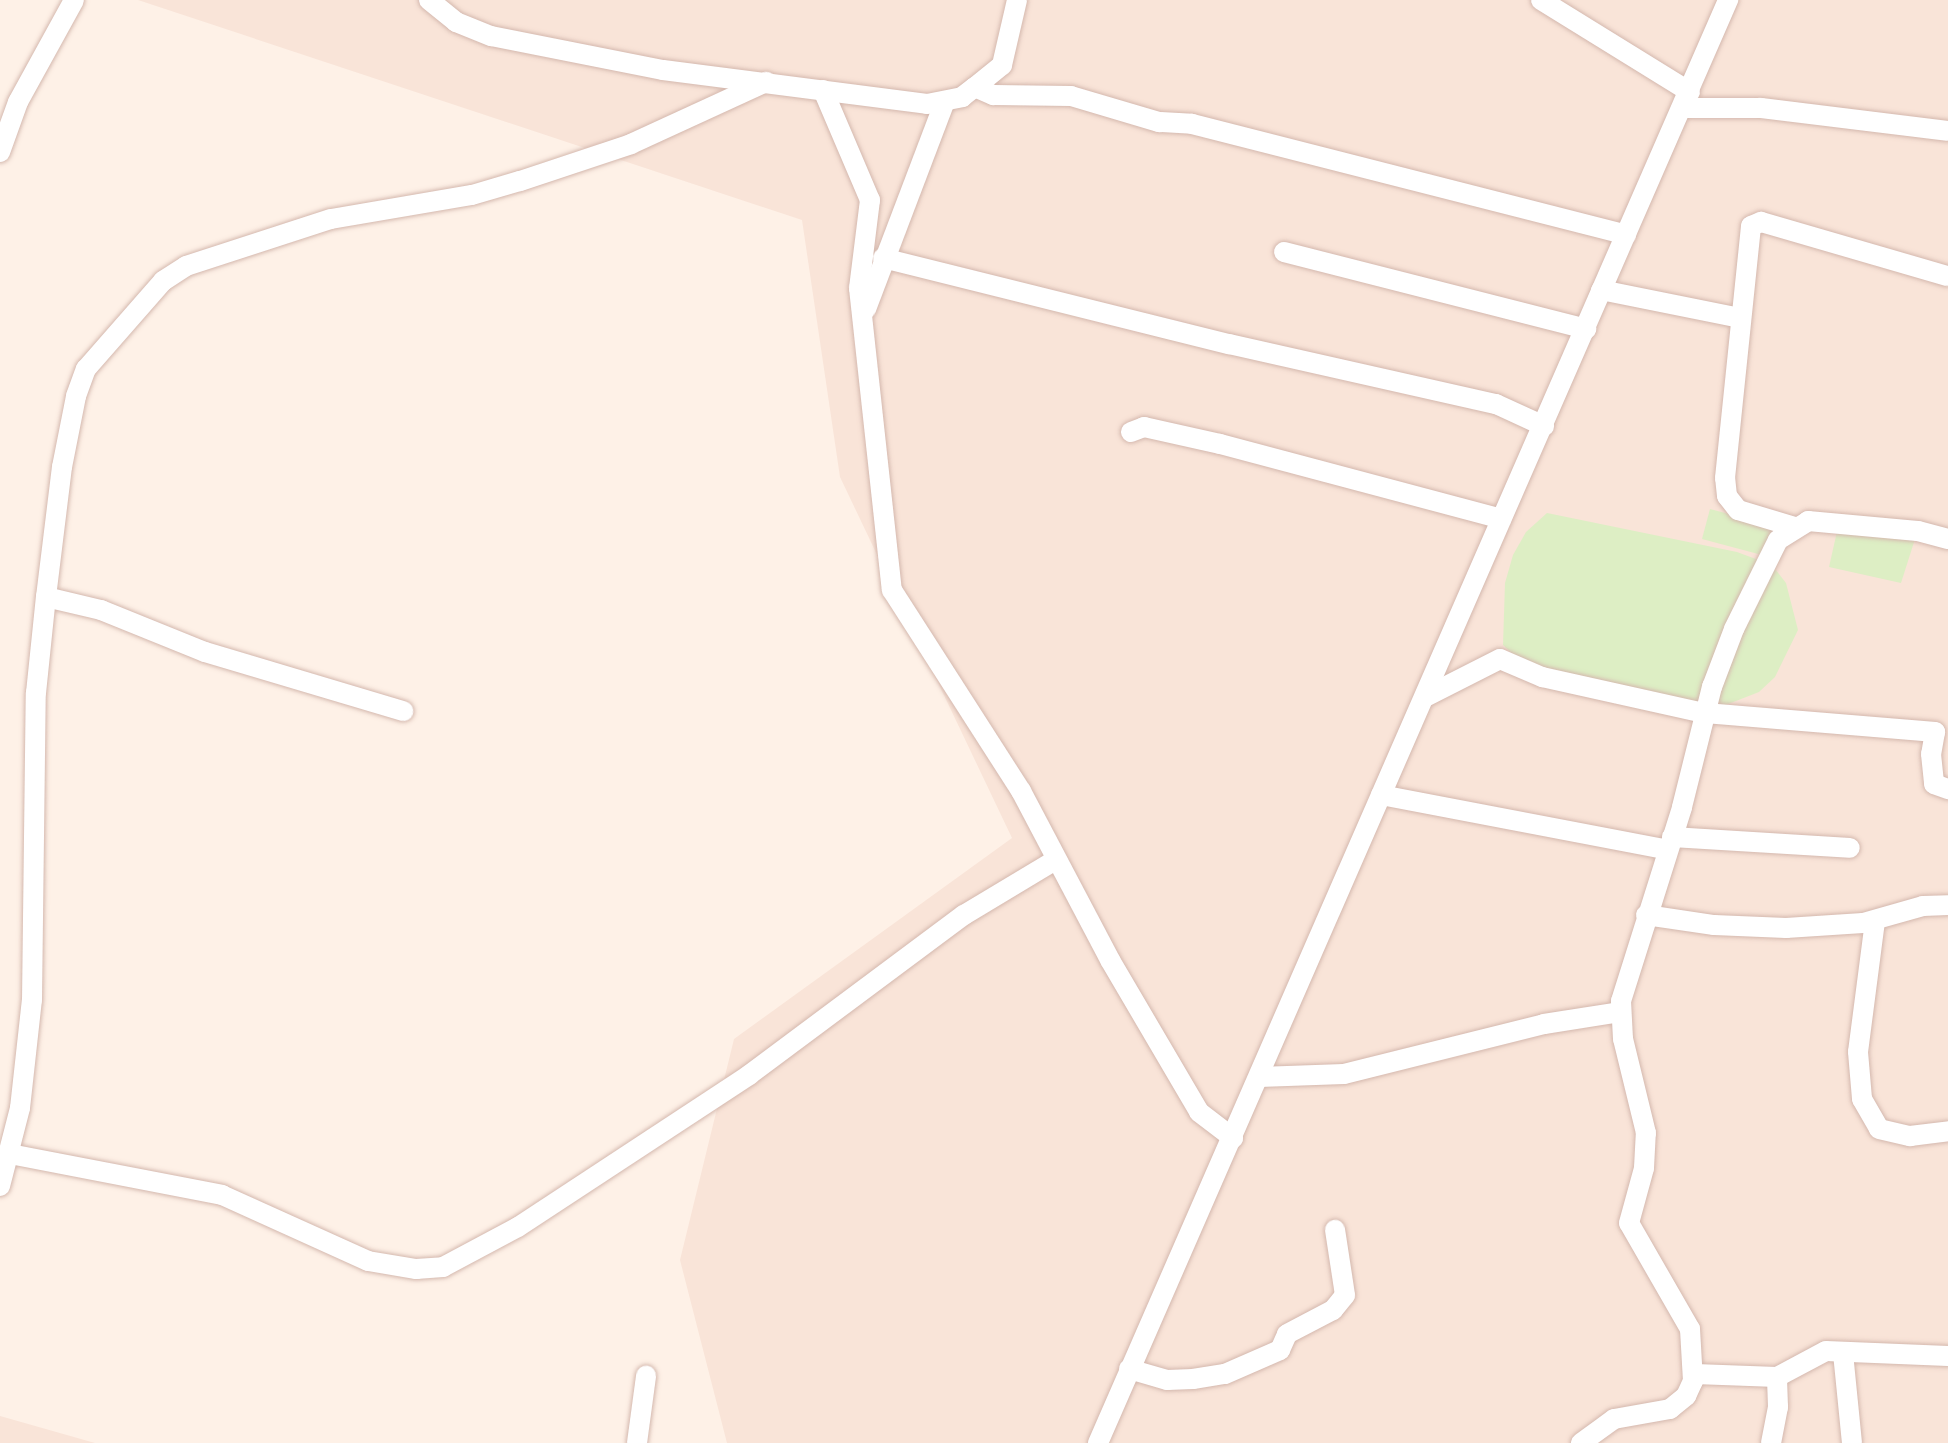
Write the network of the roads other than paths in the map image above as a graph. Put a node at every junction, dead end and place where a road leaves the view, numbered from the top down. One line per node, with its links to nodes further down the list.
1 (74, 0): 12 (street)
2 (429, 0): 6 (street)
3 (1017, 0): 7 (street)
4 (1541, 0): 9 (street)
5 (1728, 0): 9 (street)
6 (766, 82): 8 (street); 26 (street)
7 (975, 88): 10 (street); 13 (street)
8 (823, 90): 10 (street); 19 (street)
9 (1686, 100): 11 (street); 13 (street)
10 (945, 101): 15 (street)
11 (1948, 130)
12 (0, 152)
13 (1626, 235): 17 (street)
14 (1284, 252): 20 (street)
15 (883, 258): 19 (street); 21 (street)
16 (1948, 276): 18 (street)
17 (1601, 290): 18 (street); 20 (street)
18 (1740, 318): 24 (street)
19 (864, 327): 34 (street)
20 (1586, 328): 21 (street)
21 (1544, 426): 23 (street)
22 (1131, 432): 23 (street)
23 (1501, 519): 27 (street)
24 (1794, 527): 25 (street); 29 (street)
25 (1948, 539)
26 (46, 598): 28 (street); 42 (street)
27 (1425, 697): 29 (street); 31 (street)
28 (403, 711)
29 (1705, 712): 30 (street); 32 (street)
30 (1948, 789)
31 (1381, 795): 32 (street); 39 (street)
32 (1670, 844): 33 (street); 36 (street)
33 (1850, 848)
34 (1054, 861): 41 (street); 42 (street)
35 (1948, 905): 37 (street)
36 (1646, 915): 37 (street); 38 (street)
37 (1875, 920): 40 (street)
38 (1621, 1012): 39 (street); 48 (street)
39 (1259, 1077): 41 (street)
40 (1948, 1130)
41 (1233, 1138): 47 (street)
42 (10, 1154): 43 (street)
43 (0, 1186)
44 (1335, 1230): 47 (street)
45 (1843, 1354): 46 (street); 50 (street); 55 (street)
46 (1948, 1356)
47 (1128, 1369): 52 (street)
48 (1694, 1374): 50 (street); 53 (street)
49 (646, 1376): 51 (street)
50 (1776, 1377): 54 (street)
51 (637, 1443)
52 (1098, 1443)
53 (1581, 1443)
54 (1770, 1443)
55 (1852, 1443)

